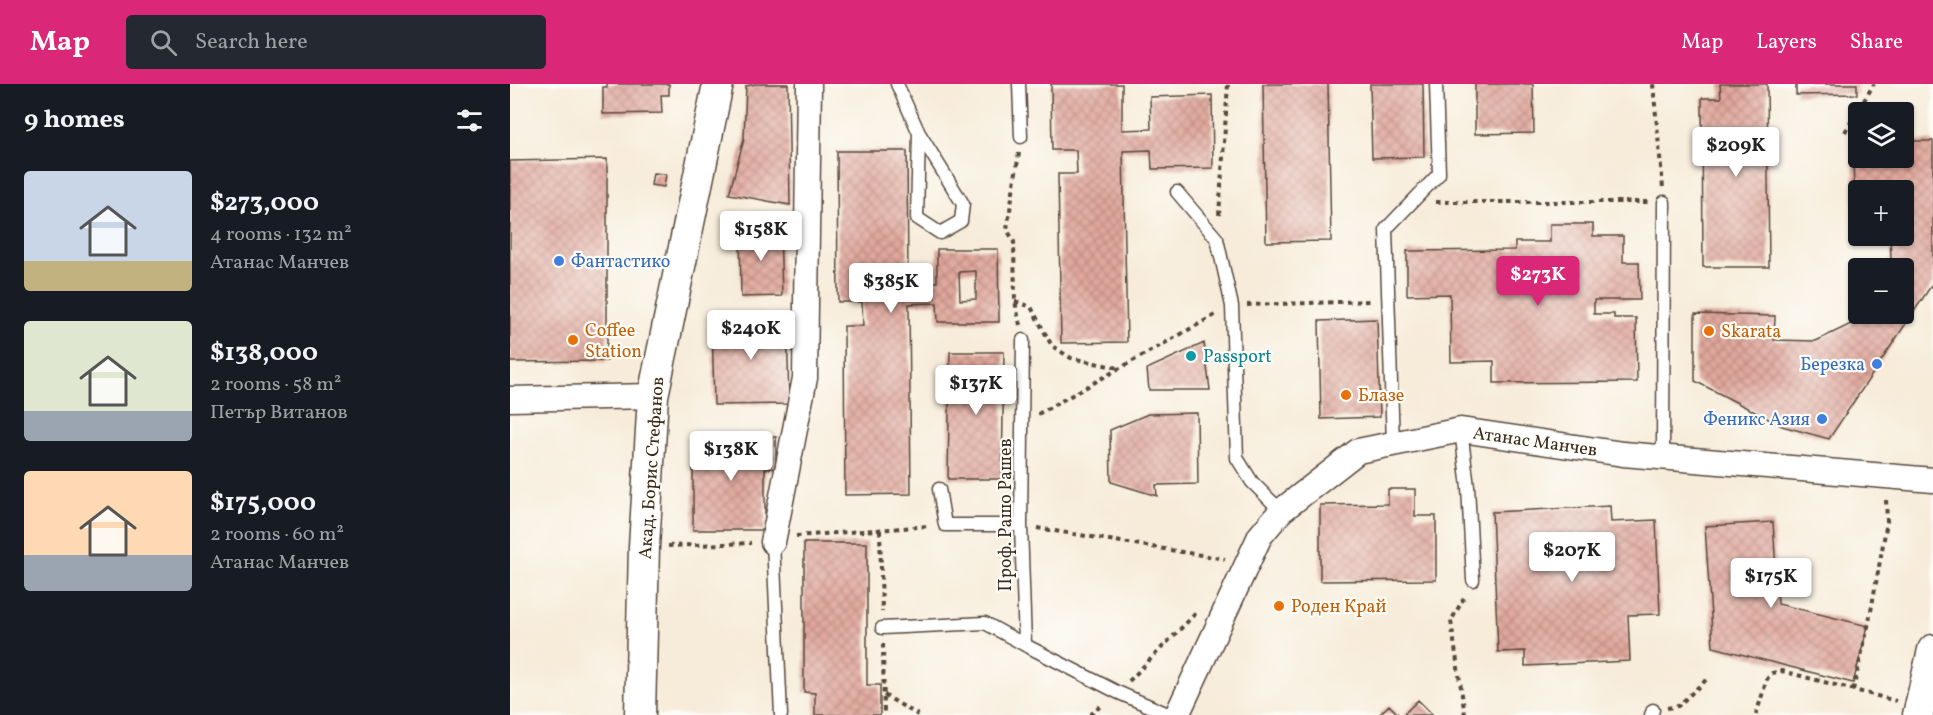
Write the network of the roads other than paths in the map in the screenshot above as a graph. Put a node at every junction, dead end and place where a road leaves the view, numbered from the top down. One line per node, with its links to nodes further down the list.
1 (718, 84): 11 (street, Акад. Борис Стефанов)
2 (809, 84): 20 (street)
3 (897, 84): 6 (lane)
4 (1019, 84): 7 (lane)
5 (1436, 84): 14 (lane)
6 (919, 134): 6 (lane)
7 (1021, 137)
8 (1177, 192): 18 (lane)
9 (1664, 202): 15 (lane)
10 (1023, 340): 19 (lane, Проф. Рашо Рашев)
11 (652, 396): 12 (street); 26 (street, Акад. Борис Стефанов)
12 (510, 399)
13 (1461, 430): 14 (street, Атанас Манчев); 15 (street, Атанас Манчев); 21 (lane)
14 (1393, 444): 18 (street, Атанас Манчев)
15 (1663, 458): 16 (street, Атанас Манчев)
16 (1933, 480)
17 (939, 489): 19 (lane)
18 (1281, 511): 29 (street, Атанас Манчев)
19 (1021, 525): 23 (lane, Проф. Рашо Рашев)
20 (773, 542): 27 (lane)
21 (1473, 580)
22 (882, 628): 23 (lane)
23 (1025, 645): 28 (lane)
24 (1933, 650): 25 (street)
25 (1919, 711)
26 (640, 715)
27 (781, 715)
28 (1170, 715)
29 (1177, 715)

